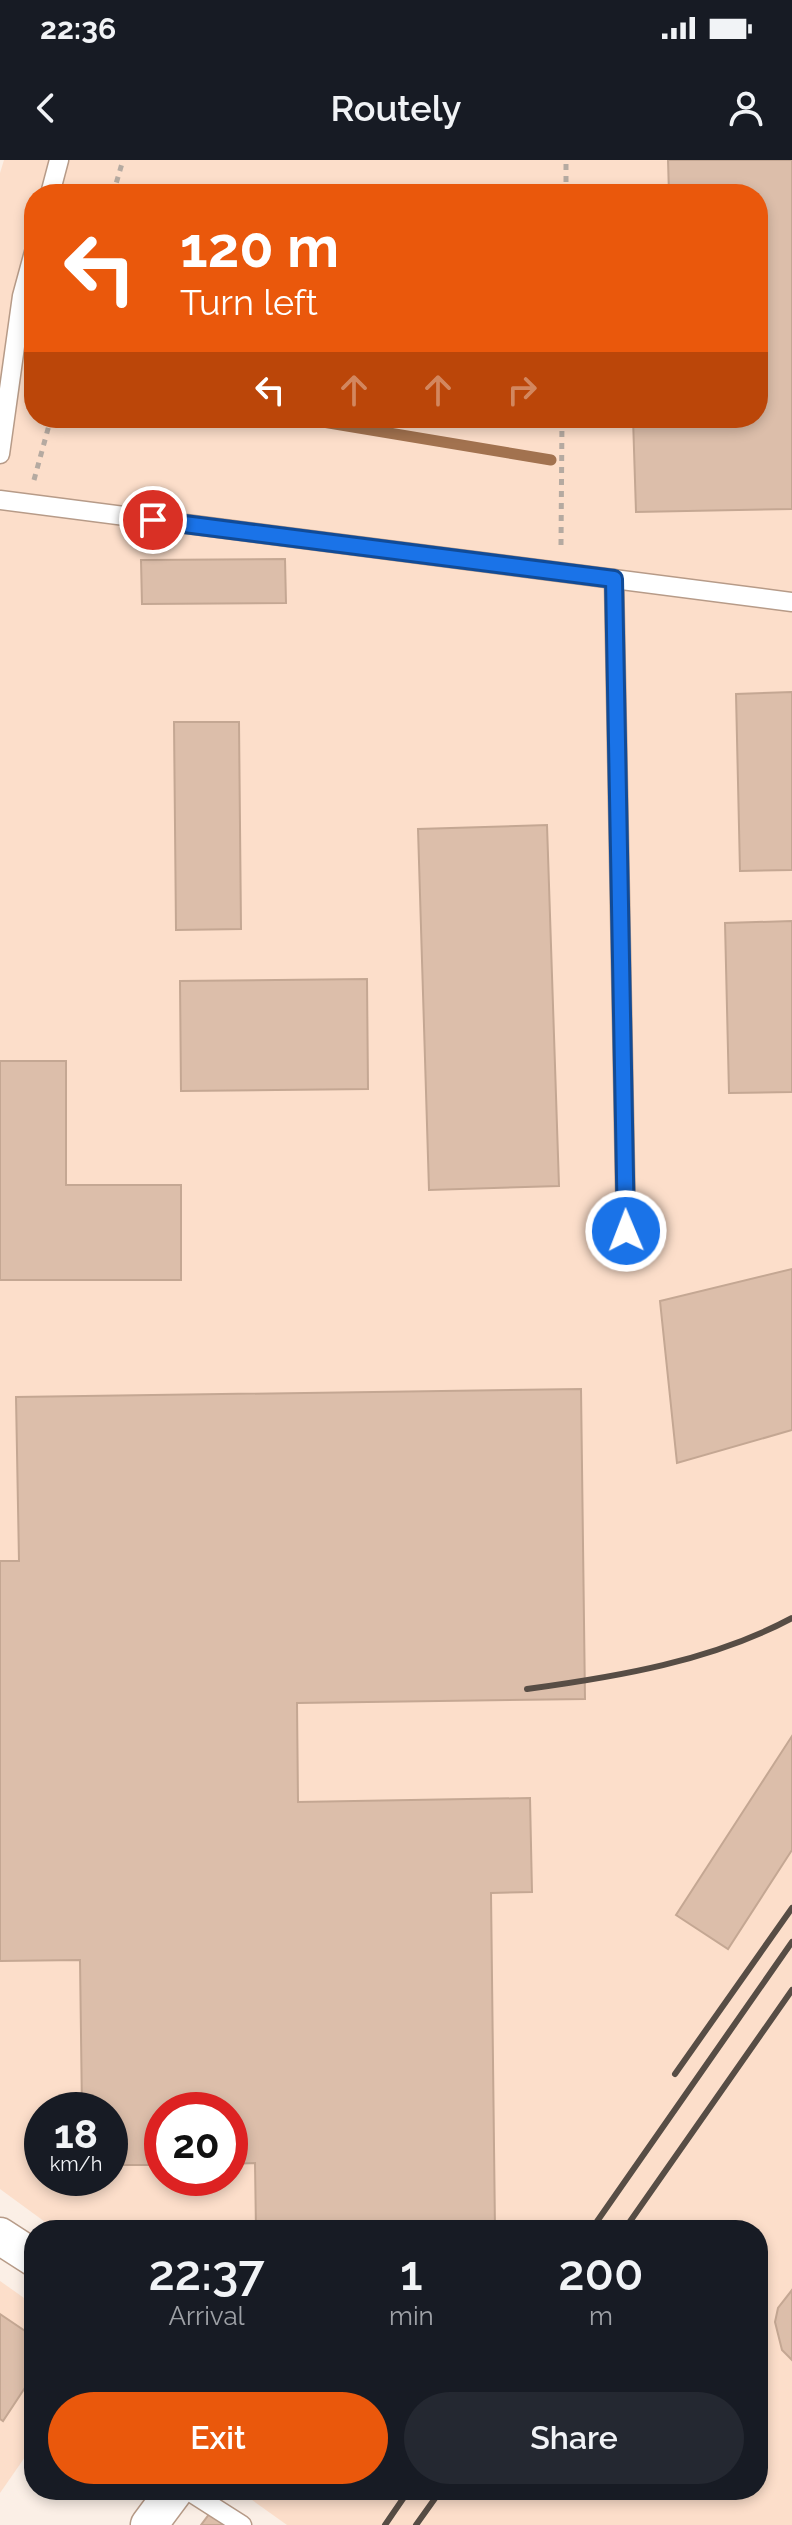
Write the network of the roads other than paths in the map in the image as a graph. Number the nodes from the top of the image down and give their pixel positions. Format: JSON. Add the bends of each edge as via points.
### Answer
{"nodes":[{"id":1,"x":59,"y":160,"type":"edge"},
{"id":2,"x":53,"y":184,"type":"edge"},
{"id":3,"x":24,"y":289,"type":"edge"},
{"id":4,"x":0,"y":454,"type":"edge"},
{"id":5,"x":0,"y":500,"type":"edge"},
{"id":6,"x":614,"y":579,"type":"junction"},
{"id":7,"x":792,"y":602,"type":"edge"},
{"id":8,"x":626,"y":1231,"type":"dead end"},
{"id":9,"x":0,"y":2236,"type":"edge"},
{"id":10,"x":24,"y":2252,"type":"edge"},
{"id":11,"x":168,"y":2500,"type":"edge"},
{"id":12,"x":203,"y":2500,"type":"edge"},
{"id":13,"x":149,"y":2525,"type":"edge"},
{"id":14,"x":242,"y":2525,"type":"edge"}],
"edges":[{"from":1,"to":2,"type":"lane"},
{"from":3,"to":4,"type":"lane"},
{"from":5,"to":6,"type":"lane"},
{"from":6,"to":7,"type":"lane"},
{"from":6,"to":8,"type":"lane"},
{"from":9,"to":10,"type":"street"},
{"from":11,"to":13,"type":"street"},
{"from":12,"to":14,"type":"lane"}]}
